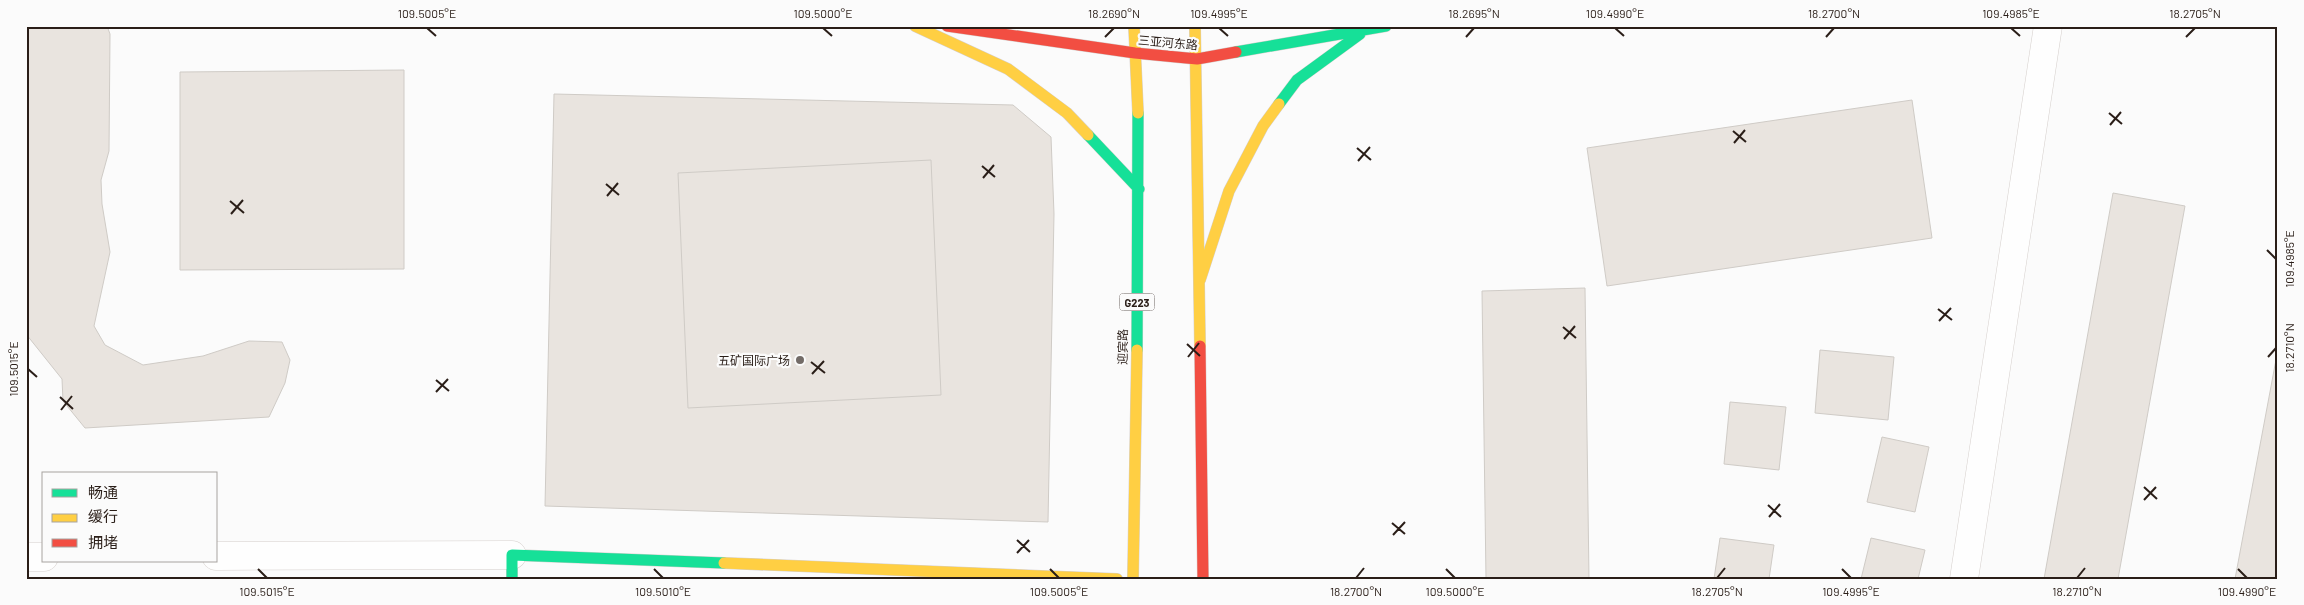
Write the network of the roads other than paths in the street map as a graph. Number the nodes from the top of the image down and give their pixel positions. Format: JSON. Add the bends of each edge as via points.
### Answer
{"nodes":[{"id":1,"x":915,"y":26,"type":"edge"},
{"id":2,"x":947,"y":26,"type":"edge"},
{"id":3,"x":1134,"y":26,"type":"edge"},
{"id":4,"x":1195,"y":26,"type":"edge"},
{"id":5,"x":1386,"y":26,"type":"edge"},
{"id":6,"x":2048,"y":26,"type":"edge"},
{"id":7,"x":1365,"y":30,"type":"junction"},
{"id":8,"x":1136,"y":53,"type":"junction"},
{"id":9,"x":1197,"y":59,"type":"junction"},
{"id":10,"x":1139,"y":189,"type":"junction"},
{"id":11,"x":1200,"y":282,"type":"junction"},
{"id":12,"x":218,"y":556,"type":"edge"},
{"id":13,"x":26,"y":557,"type":"edge"},
{"id":14,"x":42,"y":557,"type":"edge"},
{"id":15,"x":512,"y":567,"type":"edge"},
{"id":16,"x":1118,"y":579,"type":"edge"},
{"id":17,"x":1133,"y":579,"type":"edge"},
{"id":18,"x":1204,"y":579,"type":"edge"},
{"id":19,"x":1964,"y":579,"type":"edge"}],
"edges":[{"from":1,"to":10,"type":"main road","via":[[1008,69],[1067,113]]},
{"from":2,"to":8,"type":"main road","name":"三亚河东路"},
{"from":3,"to":8,"type":"main road","name":"迎宾路","number":"G223"},
{"from":4,"to":9,"type":"main road"},
{"from":5,"to":7,"type":"main road","name":"三亚河东路"},
{"from":6,"to":19,"type":"street"},
{"from":7,"to":9,"type":"main road","name":"三亚河东路"},
{"from":7,"to":11,"type":"main road","via":[[1297,80],[1263,126],[1229,191]]},
{"from":8,"to":9,"type":"main road","name":"三亚河东路"},
{"from":8,"to":10,"type":"main road","name":"迎宾路","number":"G223"},
{"from":9,"to":11,"type":"main road"},
{"from":10,"to":17,"type":"main road","name":"迎宾路","number":"G223"},
{"from":11,"to":18,"type":"main road"},
{"from":12,"to":15,"type":"street"},
{"from":13,"to":14,"type":"street"},
{"from":15,"to":16,"type":"main road"}]}
